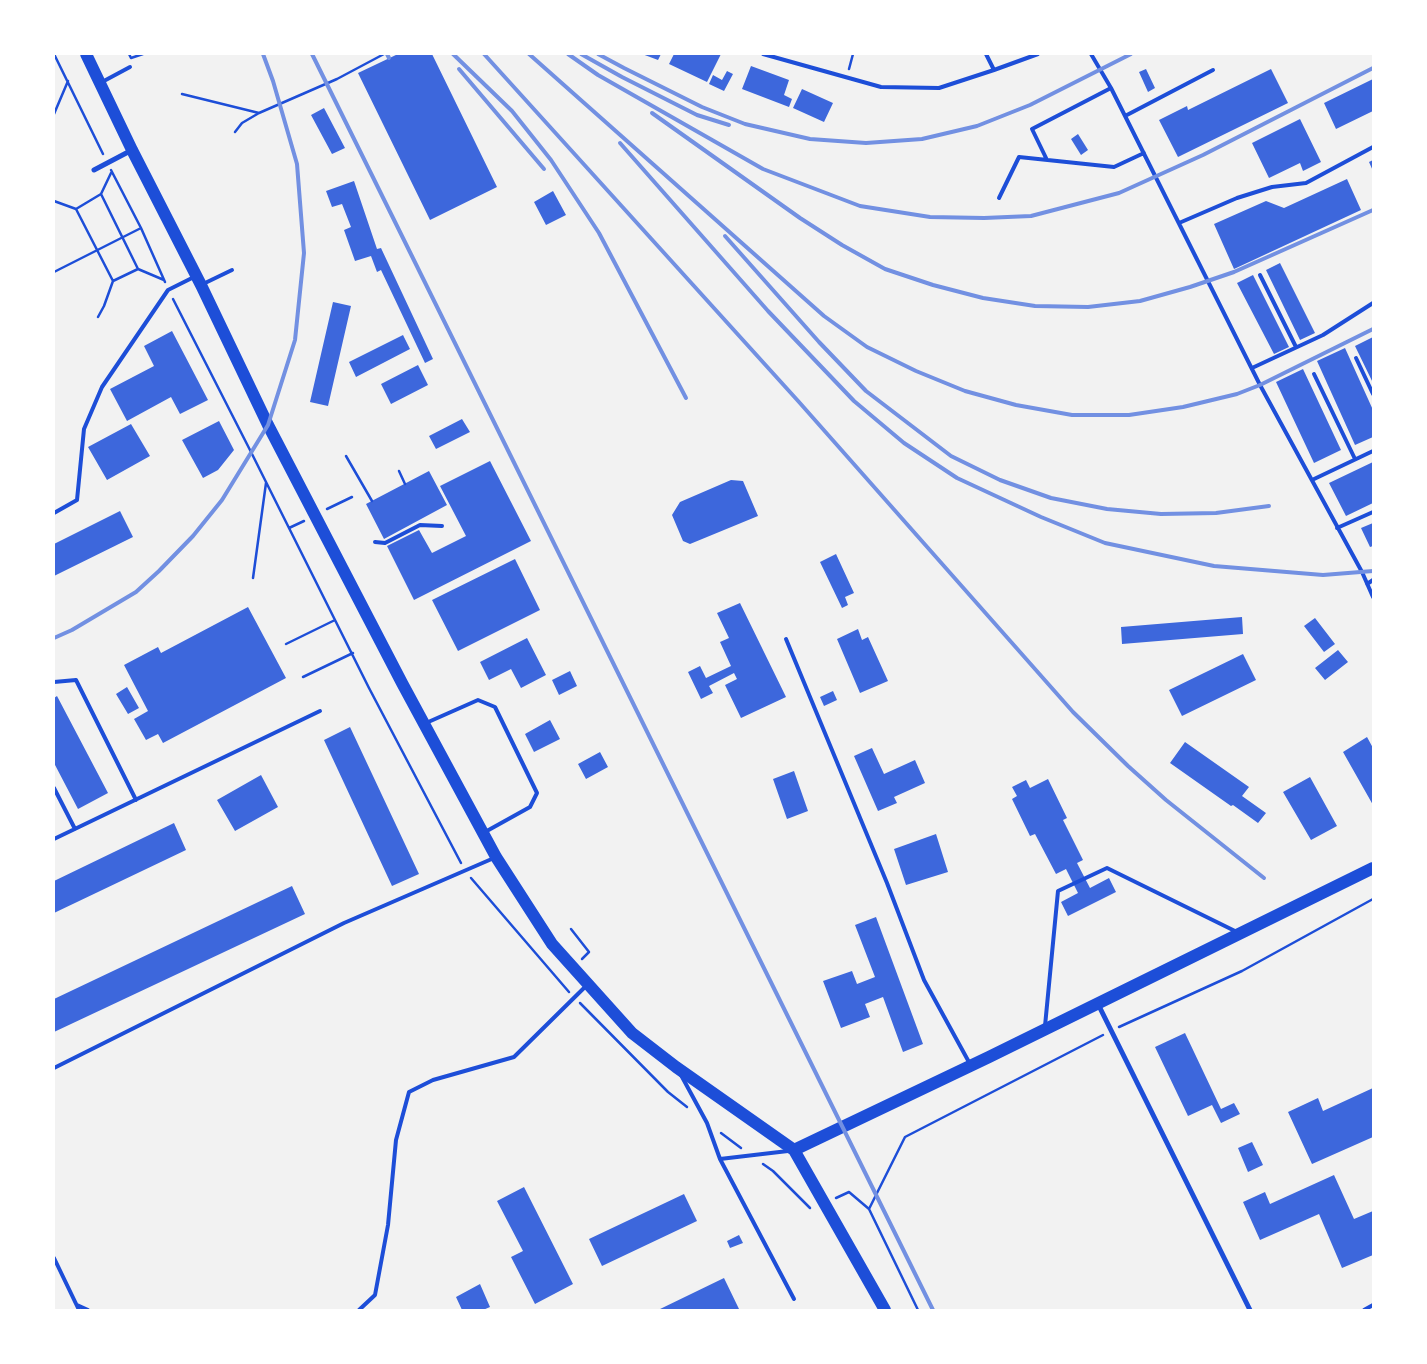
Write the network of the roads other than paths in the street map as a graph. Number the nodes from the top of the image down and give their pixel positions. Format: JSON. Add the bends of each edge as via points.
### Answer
{"nodes":[{"id":1,"x":86,"y":54,"type":"edge"},
{"id":2,"x":764,"y":54,"type":"edge"},
{"id":3,"x":986,"y":54,"type":"edge"},
{"id":4,"x":1038,"y":54,"type":"edge"},
{"id":5,"x":1091,"y":54,"type":"edge"},
{"id":6,"x":130,"y":67,"type":"dead end"},
{"id":7,"x":994,"y":70,"type":"junction"},
{"id":8,"x":1213,"y":70,"type":"dead end"},
{"id":9,"x":100,"y":82,"type":"junction"},
{"id":10,"x":1111,"y":88,"type":"junction"},
{"id":11,"x":1125,"y":116,"type":"junction"},
{"id":12,"x":1373,"y":147,"type":"edge"},
{"id":13,"x":132,"y":150,"type":"junction"},
{"id":14,"x":1144,"y":153,"type":"junction"},
{"id":15,"x":1047,"y":160,"type":"junction"},
{"id":16,"x":94,"y":170,"type":"dead end"},
{"id":17,"x":999,"y":198,"type":"dead end"},
{"id":18,"x":1179,"y":223,"type":"junction"},
{"id":19,"x":232,"y":270,"type":"dead end"},
{"id":20,"x":1260,"y":275,"type":"dead end"},
{"id":21,"x":199,"y":280,"type":"junction"},
{"id":22,"x":1373,"y":303,"type":"edge"},
{"id":23,"x":1296,"y":348,"type":"junction"},
{"id":24,"x":1356,"y":358,"type":"dead end"},
{"id":25,"x":1252,"y":368,"type":"junction"},
{"id":26,"x":1314,"y":374,"type":"dead end"},
{"id":27,"x":1373,"y":394,"type":"edge"},
{"id":28,"x":1373,"y":451,"type":"edge"},
{"id":29,"x":1355,"y":460,"type":"junction"},
{"id":30,"x":1312,"y":480,"type":"junction"},
{"id":31,"x":1373,"y":512,"type":"edge"},
{"id":32,"x":54,"y":513,"type":"edge"},
{"id":33,"x":442,"y":526,"type":"dead end"},
{"id":34,"x":1337,"y":528,"type":"junction"},
{"id":35,"x":376,"y":542,"type":"dead end"},
{"id":36,"x":1373,"y":580,"type":"edge"},
{"id":37,"x":1367,"y":584,"type":"junction"},
{"id":38,"x":1373,"y":597,"type":"edge"},
{"id":39,"x":786,"y":639,"type":"dead end"},
{"id":40,"x":54,"y":682,"type":"edge"},
{"id":41,"x":320,"y":711,"type":"dead end"},
{"id":42,"x":424,"y":724,"type":"junction"},
{"id":43,"x":54,"y":788,"type":"edge"},
{"id":44,"x":136,"y":800,"type":"junction"},
{"id":45,"x":74,"y":829,"type":"junction"},
{"id":46,"x":483,"y":834,"type":"junction"},
{"id":47,"x":54,"y":839,"type":"edge"},
{"id":48,"x":496,"y":857,"type":"junction"},
{"id":49,"x":1373,"y":868,"type":"edge"},
{"id":50,"x":1239,"y":933,"type":"junction"},
{"id":51,"x":588,"y":984,"type":"junction"},
{"id":52,"x":1097,"y":1004,"type":"junction"},
{"id":53,"x":1044,"y":1030,"type":"junction"},
{"id":54,"x":972,"y":1066,"type":"junction"},
{"id":55,"x":676,"y":1067,"type":"junction"},
{"id":56,"x":54,"y":1068,"type":"edge"},
{"id":57,"x":794,"y":1150,"type":"junction"},
{"id":58,"x":720,"y":1159,"type":"junction"},
{"id":59,"x":54,"y":1258,"type":"edge"},
{"id":60,"x":794,"y":1300,"type":"dead end"},
{"id":61,"x":77,"y":1305,"type":"junction"},
{"id":62,"x":1373,"y":1305,"type":"edge"},
{"id":63,"x":79,"y":1310,"type":"edge"},
{"id":64,"x":88,"y":1310,"type":"edge"},
{"id":65,"x":360,"y":1310,"type":"edge"},
{"id":66,"x":884,"y":1310,"type":"edge"},
{"id":67,"x":1250,"y":1310,"type":"edge"},
{"id":68,"x":1364,"y":1310,"type":"edge"}],
"edges":[{"from":1,"to":9,"type":"main road"},
{"from":2,"to":7,"type":"lane","via":[[881,87],[939,88]]},
{"from":3,"to":7,"type":"lane"},
{"from":4,"to":7,"type":"lane"},
{"from":5,"to":10,"type":"lane"},
{"from":6,"to":9,"type":"lane"},
{"from":8,"to":11,"type":"lane"},
{"from":9,"to":13,"type":"main road"},
{"from":10,"to":11,"type":"lane"},
{"from":10,"to":15,"type":"lane","via":[[1032,129]]},
{"from":11,"to":14,"type":"lane"},
{"from":12,"to":18,"type":"lane","via":[[1306,183],[1237,198]]},
{"from":13,"to":16,"type":"street"},
{"from":13,"to":21,"type":"main road"},
{"from":14,"to":15,"type":"lane","via":[[1114,167]]},
{"from":14,"to":18,"type":"lane"},
{"from":15,"to":17,"type":"lane","via":[[1019,157]]},
{"from":18,"to":25,"type":"lane"},
{"from":19,"to":21,"type":"lane"},
{"from":20,"to":23,"type":"lane"},
{"from":21,"to":32,"type":"lane","via":[[168,290],[102,387],[84,429],[77,500]]},
{"from":21,"to":42,"type":"main road","via":[[268,425]]},
{"from":22,"to":23,"type":"lane"},
{"from":23,"to":25,"type":"lane"},
{"from":24,"to":27,"type":"lane"},
{"from":25,"to":30,"type":"lane"},
{"from":26,"to":29,"type":"lane"},
{"from":28,"to":29,"type":"lane"},
{"from":29,"to":30,"type":"lane"},
{"from":30,"to":34,"type":"lane"},
{"from":31,"to":34,"type":"lane"},
{"from":33,"to":35,"type":"lane","via":[[420,525],[386,543]]},
{"from":34,"to":37,"type":"lane"},
{"from":36,"to":37,"type":"lane"},
{"from":37,"to":38,"type":"lane"},
{"from":39,"to":54,"type":"lane","via":[[924,980]]},
{"from":40,"to":44,"type":"lane","via":[[76,680]]},
{"from":41,"to":44,"type":"lane"},
{"from":42,"to":46,"type":"main road"},
{"from":42,"to":46,"type":"lane","via":[[478,700],[494,707],[537,793],[530,807]]},
{"from":43,"to":45,"type":"lane"},
{"from":44,"to":45,"type":"lane"},
{"from":45,"to":47,"type":"lane"},
{"from":46,"to":48,"type":"main road"},
{"from":48,"to":51,"type":"main road","via":[[552,944]]},
{"from":48,"to":56,"type":"lane","via":[[344,923]]},
{"from":49,"to":50,"type":"main road"},
{"from":50,"to":52,"type":"main road"},
{"from":50,"to":53,"type":"lane","via":[[1107,868],[1058,891]]},
{"from":51,"to":55,"type":"main road","via":[[632,1033]]},
{"from":51,"to":65,"type":"lane","via":[[514,1057],[433,1080],[409,1092],[396,1140],[388,1225],[375,1295]]},
{"from":52,"to":53,"type":"main road"},
{"from":52,"to":67,"type":"street"},
{"from":53,"to":54,"type":"main road"},
{"from":54,"to":57,"type":"main road"},
{"from":55,"to":57,"type":"main road"},
{"from":55,"to":58,"type":"lane","via":[[707,1123]]},
{"from":57,"to":58,"type":"lane"},
{"from":57,"to":66,"type":"main road"},
{"from":58,"to":60,"type":"lane"},
{"from":59,"to":61,"type":"lane"},
{"from":61,"to":63,"type":"lane"},
{"from":61,"to":64,"type":"lane"},
{"from":62,"to":68,"type":"lane"}]}
